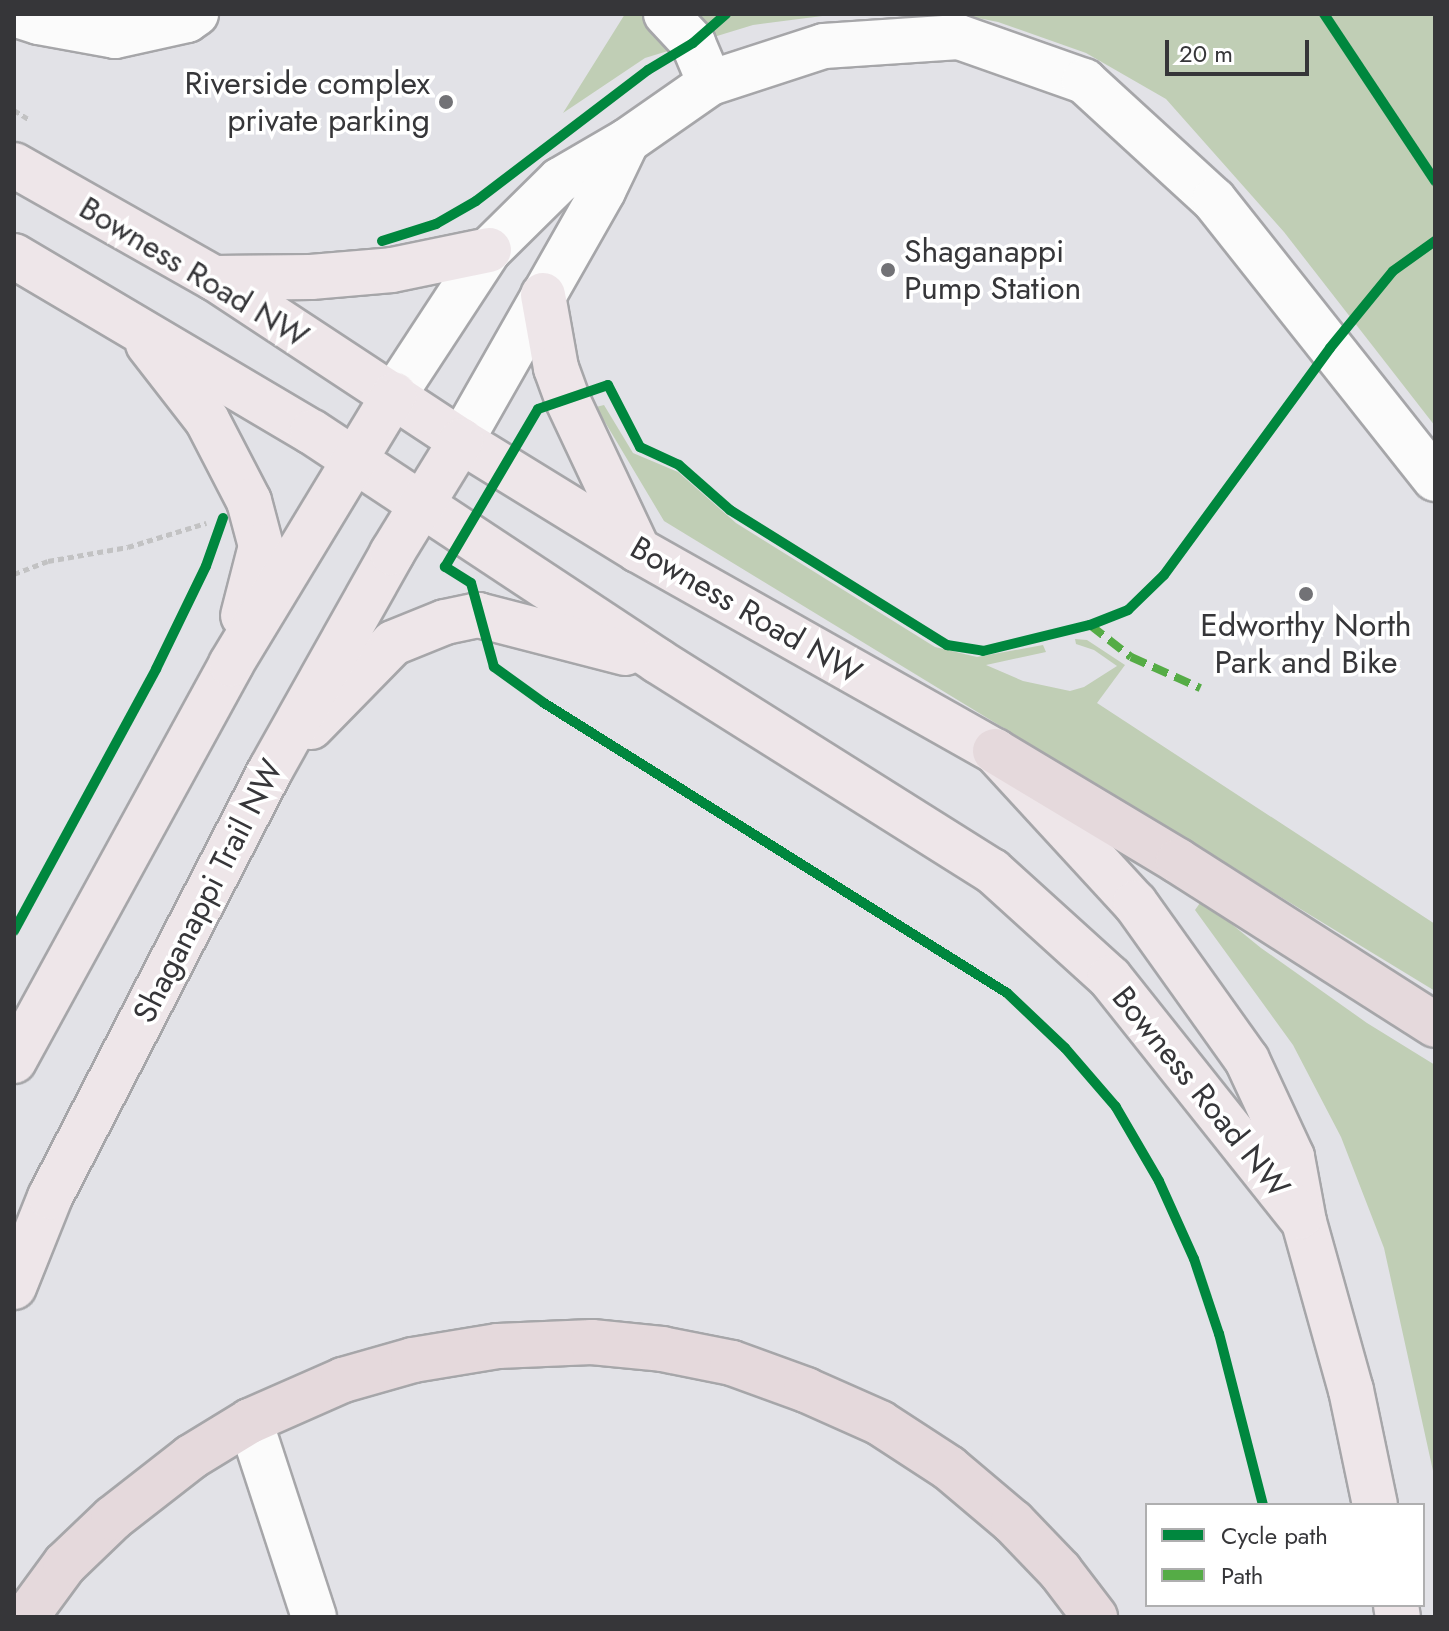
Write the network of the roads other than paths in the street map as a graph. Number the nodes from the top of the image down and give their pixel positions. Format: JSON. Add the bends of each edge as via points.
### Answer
{"nodes":[{"id":1,"x":14,"y":14,"type":"edge"},
{"id":2,"x":196,"y":14,"type":"edge"},
{"id":3,"x":666,"y":14,"type":"edge"},
{"id":4,"x":710,"y":83,"type":"junction"},
{"id":5,"x":627,"y":141,"type":"junction"},
{"id":6,"x":14,"y":165,"type":"edge"},
{"id":7,"x":489,"y":250,"type":"junction"},
{"id":8,"x":14,"y":256,"type":"edge"},
{"id":9,"x":214,"y":278,"type":"junction"},
{"id":10,"x":543,"y":295,"type":"junction"},
{"id":11,"x":131,"y":323,"type":"junction"},
{"id":12,"x":394,"y":395,"type":"junction"},
{"id":13,"x":461,"y":441,"type":"junction"},
{"id":14,"x":354,"y":462,"type":"junction"},
{"id":15,"x":1435,"y":479,"type":"edge"},
{"id":16,"x":421,"y":505,"type":"junction"},
{"id":17,"x":638,"y":550,"type":"junction"},
{"id":18,"x":658,"y":661,"type":"junction"},
{"id":19,"x":231,"y":664,"type":"junction"},
{"id":20,"x":995,"y":751,"type":"junction"},
{"id":21,"x":271,"y":769,"type":"junction"},
{"id":22,"x":1435,"y":1025,"type":"edge"},
{"id":23,"x":14,"y":1061,"type":"edge"},
{"id":24,"x":1304,"y":1222,"type":"junction"},
{"id":25,"x":14,"y":1287,"type":"edge"},
{"id":26,"x":250,"y":1421,"type":"junction"},
{"id":27,"x":1375,"y":1503,"type":"edge"},
{"id":28,"x":26,"y":1617,"type":"edge"},
{"id":29,"x":314,"y":1617,"type":"edge"},
{"id":30,"x":1095,"y":1617,"type":"edge"}],
"edges":[{"from":1,"to":2,"type":"street","via":[[115,36]]},
{"from":3,"to":4,"type":"street","via":[[693,43]]},
{"from":4,"to":5,"type":"street"},
{"from":4,"to":15,"type":"street","via":[[824,46],[959,37],[1084,81],[1214,200]]},
{"from":5,"to":7,"type":"street","via":[[560,180]]},
{"from":5,"to":10,"type":"street"},
{"from":6,"to":9,"type":"main road","name":"Bowness Road NW"},
{"from":7,"to":9,"type":"main road","via":[[392,270]]},
{"from":7,"to":12,"type":"street"},
{"from":8,"to":11,"type":"main road","name":"Bowness Road NW"},
{"from":9,"to":12,"type":"main road","name":"Bowness Road NW"},
{"from":10,"to":13,"type":"street"},
{"from":10,"to":17,"type":"main road","via":[[567,399]]},
{"from":11,"to":14,"type":"main road","name":"Bowness Road NW"},
{"from":11,"to":19,"type":"main road","via":[[207,420],[249,501],[261,546]]},
{"from":12,"to":13,"type":"main road","name":"Bowness Road NW"},
{"from":12,"to":14,"type":"main road"},
{"from":13,"to":16,"type":"main road","name":"Shaganappi Trail NW"},
{"from":13,"to":17,"type":"main road","name":"Bowness Road NW"},
{"from":14,"to":16,"type":"main road","name":"Bowness Road NW"},
{"from":14,"to":19,"type":"main road"},
{"from":16,"to":18,"type":"main road","name":"Bowness Road NW"},
{"from":16,"to":21,"type":"main road","name":"Shaganappi Trail NW"},
{"from":17,"to":20,"type":"main road","name":"Bowness Road NW"},
{"from":18,"to":21,"type":"main road","via":[[478,615],[445,622],[393,643]]},
{"from":18,"to":24,"type":"main road","name":"Bowness Road NW","via":[[992,871],[1110,978]]},
{"from":19,"to":23,"type":"main road"},
{"from":20,"to":22,"type":"highway"},
{"from":20,"to":24,"type":"main road","name":"Bowness Road NW","via":[[1135,903],[1247,1060],[1292,1157]]},
{"from":21,"to":25,"type":"main road","name":"Shaganappi Trail NW","via":[[50,1197]]},
{"from":24,"to":27,"type":"main road","name":"Bowness Road NW","via":[[1351,1390]]},
{"from":26,"to":28,"type":"highway","via":[[191,1457],[113,1518],[65,1564]]},
{"from":26,"to":29,"type":"street"},
{"from":26,"to":30,"type":"highway","via":[[343,1380],[413,1360],[498,1346],[592,1342],[732,1363],[880,1423],[949,1468],[1013,1522]]}]}
